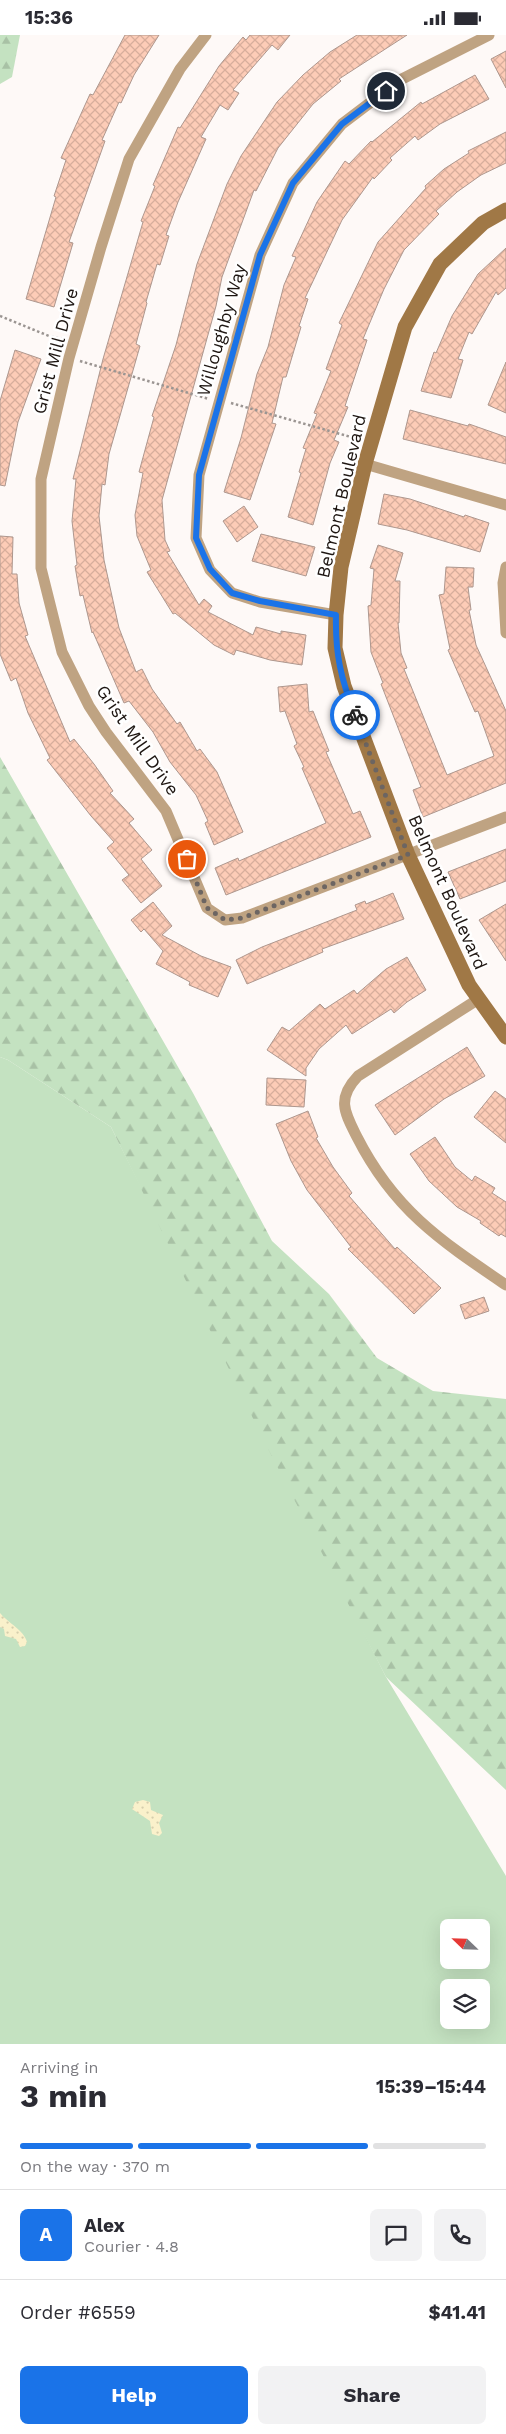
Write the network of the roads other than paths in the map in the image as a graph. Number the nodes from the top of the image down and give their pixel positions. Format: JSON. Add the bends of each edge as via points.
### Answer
{"nodes":[{"id":1,"x":206,"y":35,"type":"edge"},
{"id":2,"x":489,"y":35,"type":"edge"},
{"id":3,"x":506,"y":210,"type":"edge"},
{"id":4,"x":365,"y":464,"type":"junction"},
{"id":5,"x":506,"y":505,"type":"edge"},
{"id":6,"x":506,"y":567,"type":"edge"},
{"id":7,"x":336,"y":615,"type":"junction"},
{"id":8,"x":506,"y":633,"type":"edge"},
{"id":9,"x":506,"y":817,"type":"edge"},
{"id":10,"x":408,"y":855,"type":"junction"},
{"id":11,"x":478,"y":1000,"type":"junction"},
{"id":12,"x":506,"y":1037,"type":"edge"},
{"id":13,"x":506,"y":1285,"type":"edge"}],
"edges":[{"from":1,"to":10,"type":"street","name":"Grist Mill Drive","via":[[180,69],[129,159],[101,247],[69,358],[41,479],[41,568],[62,652],[89,706],[166,811],[207,908],[225,920],[242,918]]},
{"from":2,"to":7,"type":"street","name":"Willoughby Way","via":[[400,80],[349,118],[293,183],[260,255],[199,475],[196,538],[210,569],[232,593]]},
{"from":3,"to":4,"type":"street","name":"Belmont Boulevard","via":[[483,223],[440,264],[405,327]]},
{"from":4,"to":5,"type":"street"},
{"from":4,"to":7,"type":"street","name":"Belmont Boulevard","via":[[341,567]]},
{"from":6,"to":8,"type":"street","via":[[503,583]]},
{"from":7,"to":10,"type":"street","name":"Belmont Boulevard","via":[[336,648],[344,686]]},
{"from":9,"to":10,"type":"street","name":"Grist Mill Drive"},
{"from":10,"to":11,"type":"street","name":"Belmont Boulevard"},
{"from":11,"to":12,"type":"street","name":"Belmont Boulevard"},
{"from":11,"to":13,"type":"street","via":[[358,1076],[347,1090],[344,1106],[370,1163],[405,1207],[444,1243]]}]}
